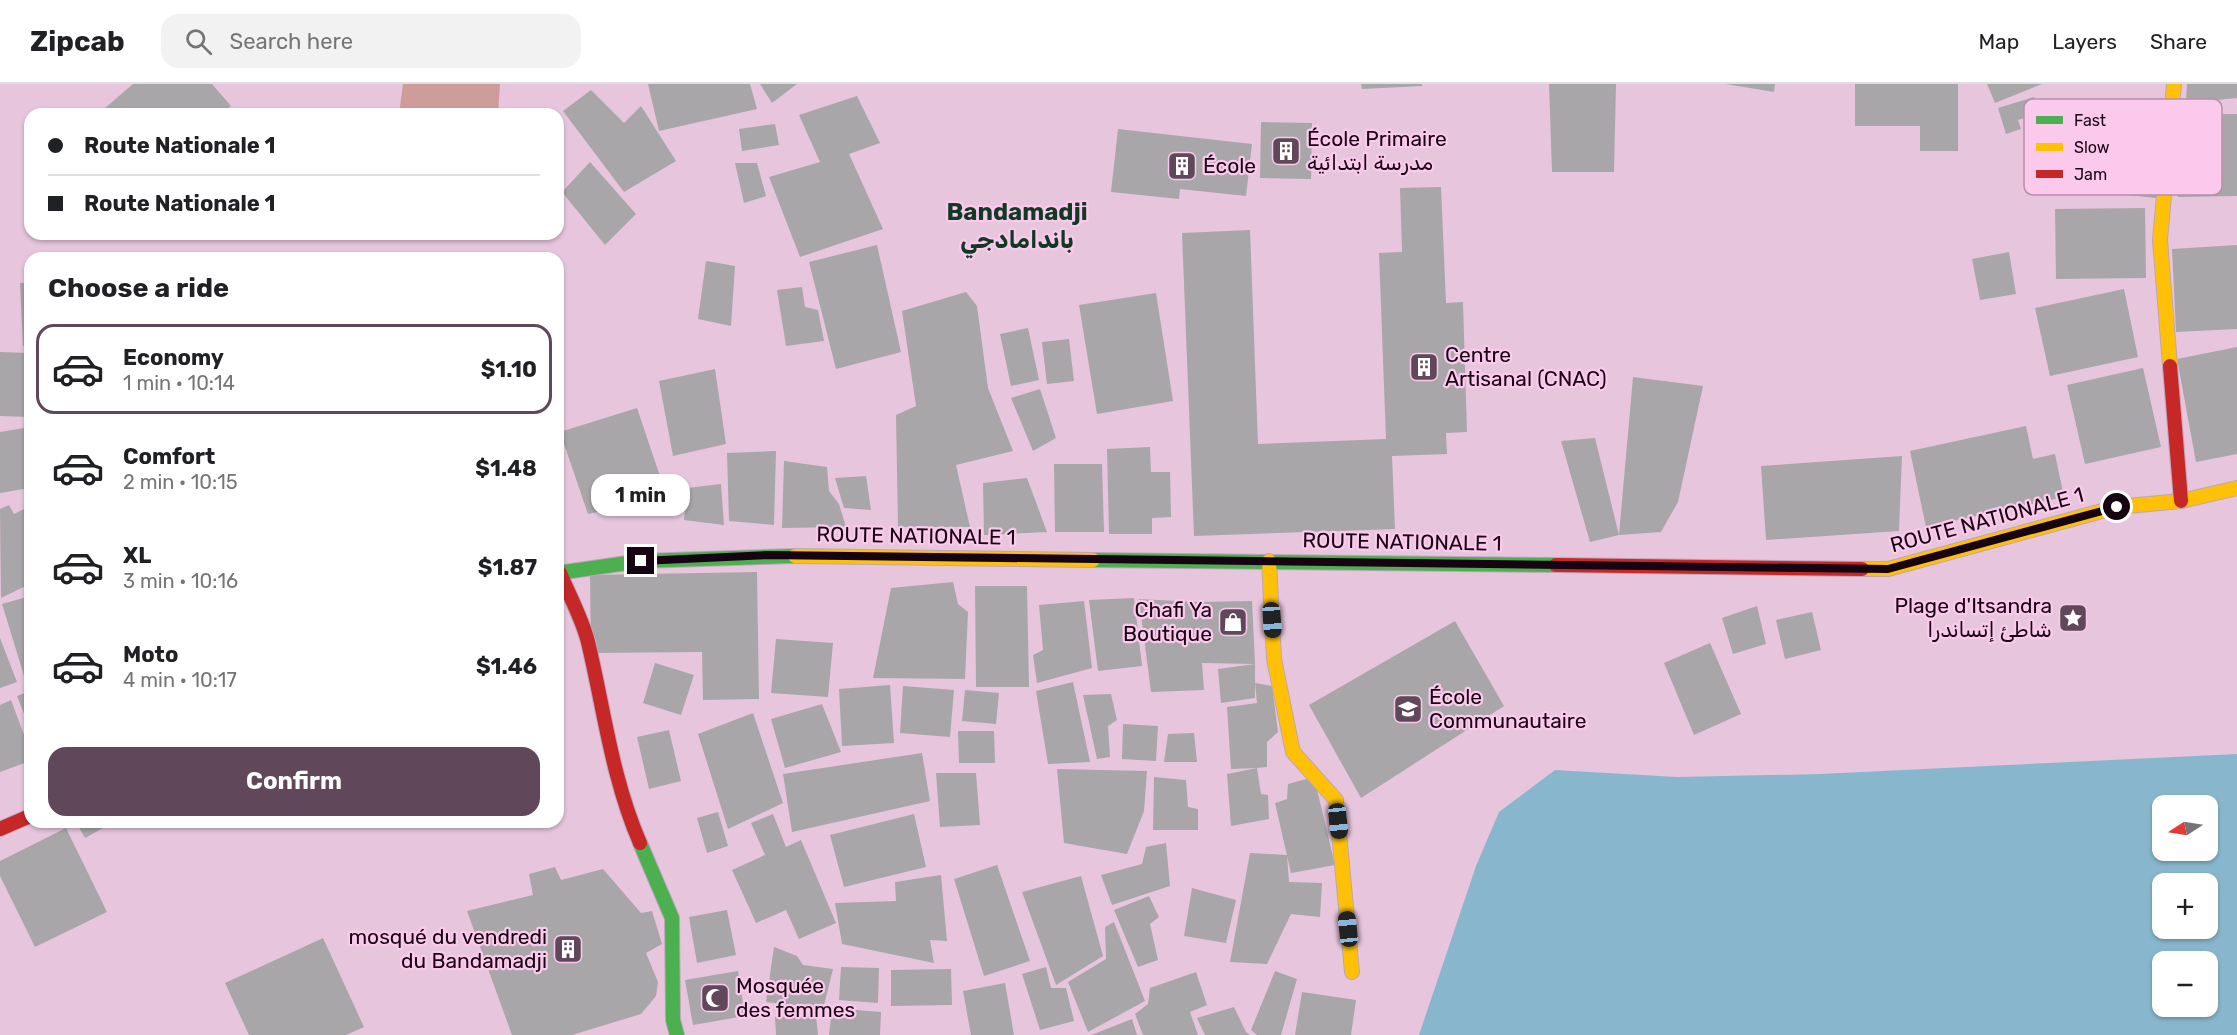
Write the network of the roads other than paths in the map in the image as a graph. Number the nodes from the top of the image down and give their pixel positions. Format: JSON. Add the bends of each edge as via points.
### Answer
{"nodes":[{"id":1,"x":2174,"y":84,"type":"edge"},
{"id":2,"x":2173,"y":99,"type":"edge"},
{"id":3,"x":2164,"y":195,"type":"edge"},
{"id":4,"x":2237,"y":488,"type":"edge"},
{"id":5,"x":2181,"y":501,"type":"junction"},
{"id":6,"x":1269,"y":561,"type":"junction"},
{"id":7,"x":564,"y":572,"type":"edge"},
{"id":8,"x":564,"y":585,"type":"edge"},
{"id":9,"x":24,"y":819,"type":"edge"},
{"id":10,"x":0,"y":829,"type":"edge"},
{"id":11,"x":1352,"y":972,"type":"dead end"},
{"id":12,"x":677,"y":1035,"type":"edge"}],
"edges":[{"from":1,"to":2,"type":"main road"},
{"from":3,"to":5,"type":"main road","via":[[2160,240]]},
{"from":4,"to":5,"type":"main road","name":"ROUTE NATIONALE 1"},
{"from":5,"to":6,"type":"main road","name":"ROUTE NATIONALE 1","via":[[2117,507],[1888,569]]},
{"from":6,"to":7,"type":"main road","name":"ROUTE NATIONALE 1","via":[[768,555],[641,561]]},
{"from":6,"to":11,"type":"main road","via":[[1275,659],[1293,752],[1336,800]]},
{"from":8,"to":12,"type":"main road","via":[[587,639],[628,816],[672,918],[673,1020]]},
{"from":9,"to":10,"type":"main road"}]}
